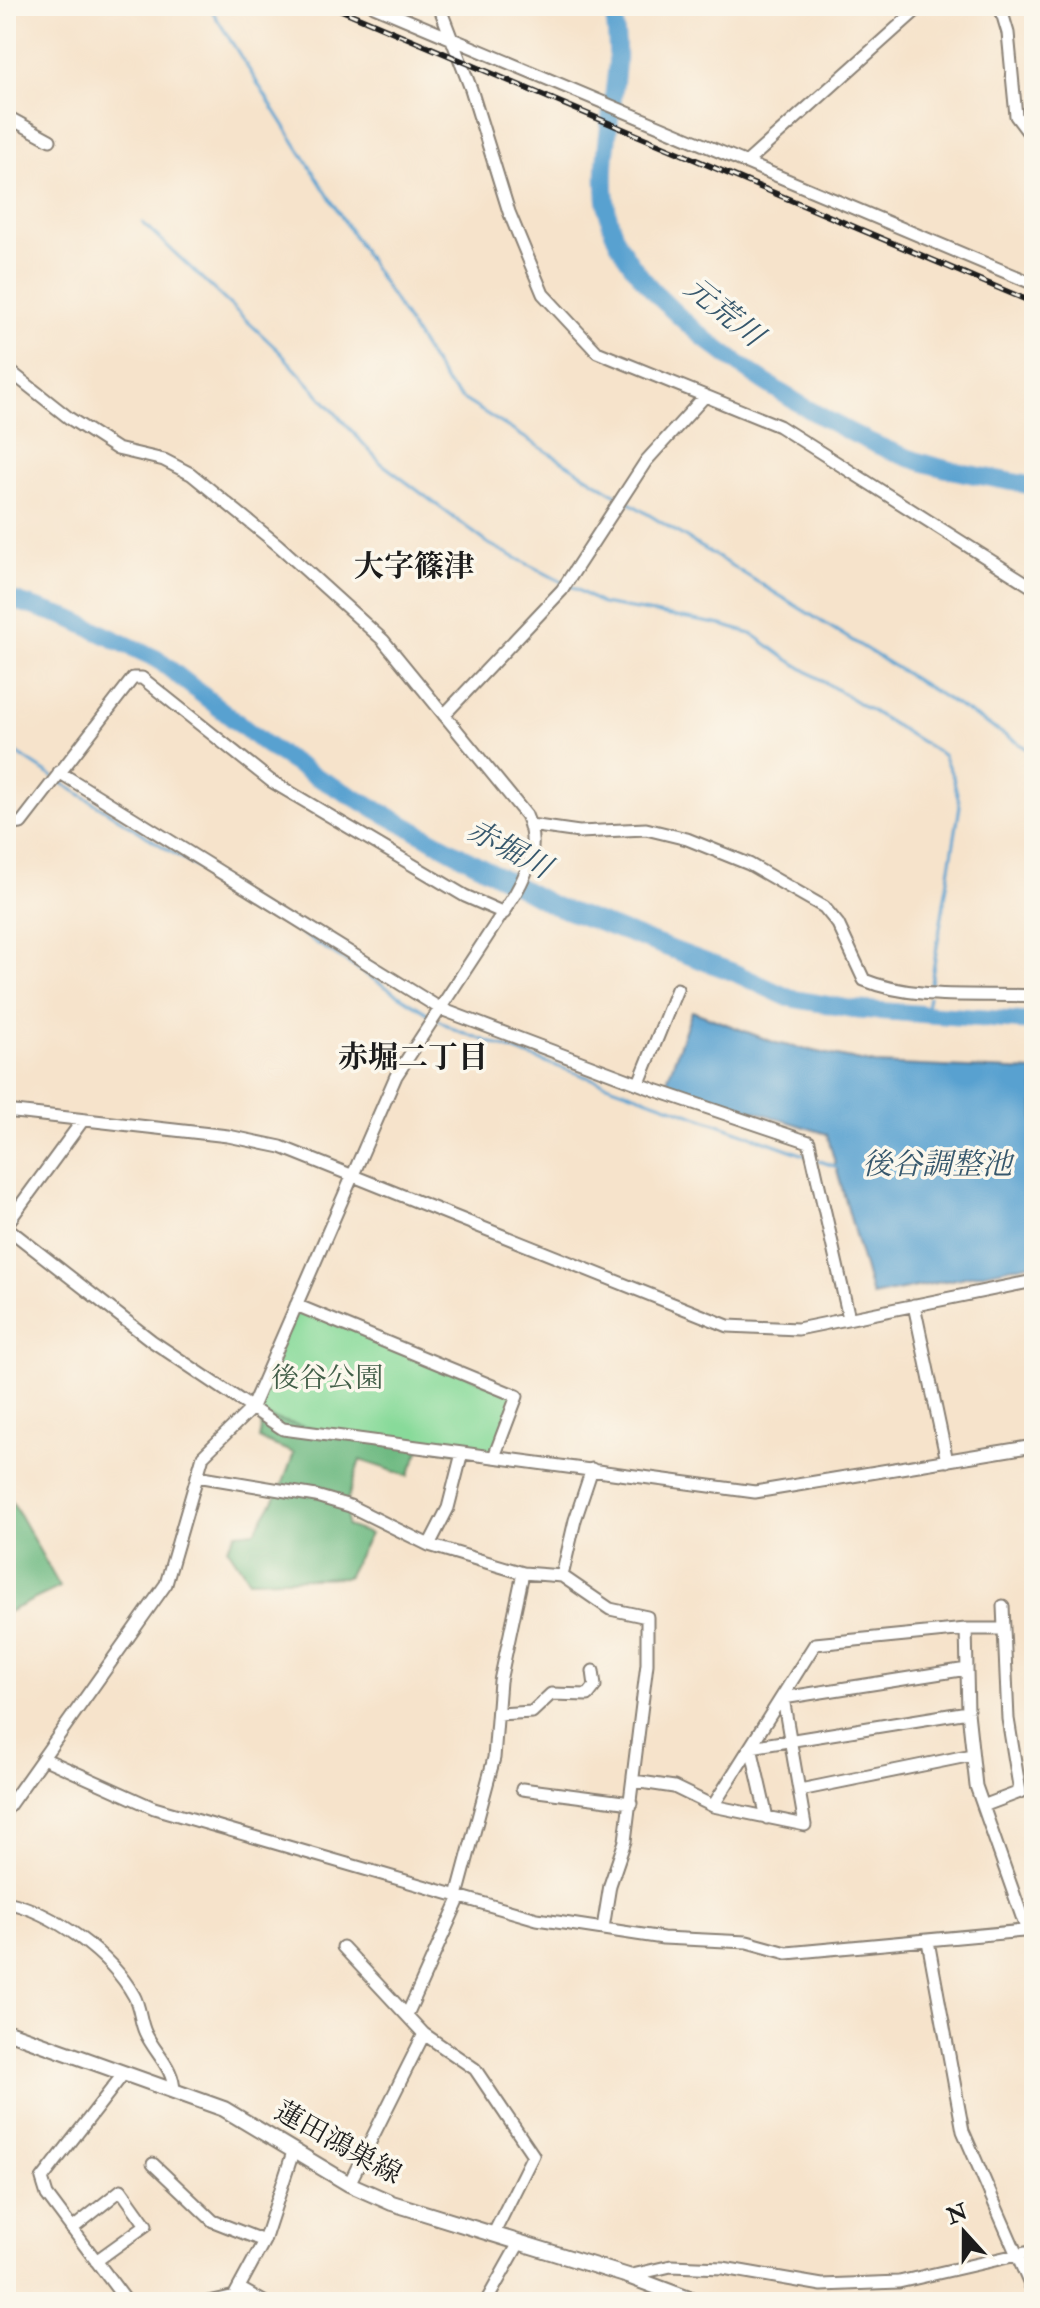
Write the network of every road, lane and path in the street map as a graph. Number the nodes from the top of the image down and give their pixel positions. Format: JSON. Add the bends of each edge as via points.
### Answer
{"nodes":[{"id":1,"x":374,"y":6,"type":"edge"},
{"id":2,"x":439,"y":6,"type":"edge"},
{"id":3,"x":921,"y":6,"type":"edge"},
{"id":4,"x":1000,"y":6,"type":"edge"},
{"id":5,"x":455,"y":41,"type":"junction"},
{"id":6,"x":6,"y":116,"type":"edge"},
{"id":7,"x":50,"y":140,"type":"dead end"},
{"id":8,"x":1034,"y":140,"type":"edge"},
{"id":9,"x":747,"y":162,"type":"junction"},
{"id":10,"x":1034,"y":284,"type":"edge"},
{"id":11,"x":7,"y":372,"type":"edge"},
{"id":12,"x":705,"y":396,"type":"junction"},
{"id":13,"x":1034,"y":588,"type":"edge"},
{"id":14,"x":444,"y":715,"type":"junction"},
{"id":15,"x":59,"y":772,"type":"junction"},
{"id":16,"x":6,"y":819,"type":"edge"},
{"id":17,"x":530,"y":825,"type":"junction"},
{"id":18,"x":504,"y":913,"type":"junction"},
{"id":19,"x":677,"y":989,"type":"dead end"},
{"id":20,"x":1034,"y":996,"type":"edge"},
{"id":21,"x":441,"y":1009,"type":"junction"},
{"id":22,"x":639,"y":1083,"type":"junction"},
{"id":23,"x":6,"y":1111,"type":"edge"},
{"id":24,"x":83,"y":1120,"type":"junction"},
{"id":25,"x":354,"y":1175,"type":"junction"},
{"id":26,"x":6,"y":1226,"type":"edge"},
{"id":27,"x":1034,"y":1281,"type":"edge"},
{"id":28,"x":296,"y":1305,"type":"junction"},
{"id":29,"x":914,"y":1305,"type":"junction"},
{"id":30,"x":849,"y":1318,"type":"junction"},
{"id":31,"x":251,"y":1409,"type":"junction"},
{"id":32,"x":1034,"y":1446,"type":"edge"},
{"id":33,"x":462,"y":1453,"type":"junction"},
{"id":34,"x":494,"y":1457,"type":"junction"},
{"id":35,"x":947,"y":1461,"type":"junction"},
{"id":36,"x":592,"y":1469,"type":"junction"},
{"id":37,"x":197,"y":1476,"type":"junction"},
{"id":38,"x":429,"y":1545,"type":"junction"},
{"id":39,"x":523,"y":1573,"type":"junction"},
{"id":40,"x":562,"y":1576,"type":"junction"},
{"id":41,"x":1003,"y":1606,"type":"dead end"},
{"id":42,"x":966,"y":1629,"type":"junction"},
{"id":43,"x":1004,"y":1629,"type":"junction"},
{"id":44,"x":967,"y":1669,"type":"junction"},
{"id":45,"x":593,"y":1671,"type":"dead end"},
{"id":46,"x":783,"y":1698,"type":"junction"},
{"id":47,"x":968,"y":1712,"type":"junction"},
{"id":48,"x":498,"y":1714,"type":"junction"},
{"id":49,"x":792,"y":1743,"type":"junction"},
{"id":50,"x":751,"y":1747,"type":"junction"},
{"id":51,"x":972,"y":1755,"type":"junction"},
{"id":52,"x":45,"y":1759,"type":"junction"},
{"id":53,"x":634,"y":1781,"type":"junction"},
{"id":54,"x":522,"y":1789,"type":"dead end"},
{"id":55,"x":800,"y":1790,"type":"junction"},
{"id":56,"x":631,"y":1803,"type":"junction"},
{"id":57,"x":713,"y":1806,"type":"junction"},
{"id":58,"x":983,"y":1806,"type":"junction"},
{"id":59,"x":6,"y":1810,"type":"edge"},
{"id":60,"x":767,"y":1818,"type":"junction"},
{"id":61,"x":458,"y":1897,"type":"junction"},
{"id":62,"x":6,"y":1902,"type":"edge"},
{"id":63,"x":603,"y":1928,"type":"junction"},
{"id":64,"x":1031,"y":1931,"type":"edge"},
{"id":65,"x":928,"y":1941,"type":"junction"},
{"id":66,"x":343,"y":1947,"type":"dead end"},
{"id":67,"x":407,"y":2015,"type":"junction"},
{"id":68,"x":6,"y":2031,"type":"edge"},
{"id":69,"x":424,"y":2034,"type":"junction"},
{"id":70,"x":124,"y":2073,"type":"junction"},
{"id":71,"x":174,"y":2092,"type":"junction"},
{"id":72,"x":293,"y":2152,"type":"junction"},
{"id":73,"x":153,"y":2164,"type":"dead end"},
{"id":74,"x":349,"y":2184,"type":"junction"},
{"id":75,"x":72,"y":2229,"type":"junction"},
{"id":76,"x":493,"y":2235,"type":"junction"},
{"id":77,"x":264,"y":2241,"type":"junction"},
{"id":78,"x":519,"y":2243,"type":"junction"},
{"id":79,"x":1034,"y":2251,"type":"edge"},
{"id":80,"x":1017,"y":2256,"type":"junction"},
{"id":81,"x":96,"y":2261,"type":"junction"},
{"id":82,"x":628,"y":2276,"type":"junction"},
{"id":83,"x":1034,"y":2294,"type":"edge"},
{"id":84,"x":235,"y":2295,"type":"edge"},
{"id":85,"x":127,"y":2302,"type":"edge"},
{"id":86,"x":209,"y":2302,"type":"edge"},
{"id":87,"x":264,"y":2302,"type":"edge"},
{"id":88,"x":486,"y":2302,"type":"edge"},
{"id":89,"x":697,"y":2302,"type":"edge"}],
"edges":[{"from":1,"to":5,"type":"street"},
{"from":2,"to":5,"type":"street"},
{"from":3,"to":9,"type":"street"},
{"from":4,"to":8,"type":"street","via":[[1008,33],[1016,116]]},
{"from":5,"to":9,"type":"street"},
{"from":5,"to":12,"type":"street","via":[[509,212],[543,294],[597,352]]},
{"from":6,"to":7,"type":"street"},
{"from":9,"to":10,"type":"street"},
{"from":11,"to":14,"type":"street","via":[[117,449],[164,460],[203,483],[383,640]]},
{"from":12,"to":13,"type":"street","via":[[779,426]]},
{"from":12,"to":14,"type":"street","via":[[646,461],[562,590]]},
{"from":14,"to":17,"type":"street"},
{"from":15,"to":16,"type":"street","via":[[21,823]]},
{"from":15,"to":18,"type":"street","via":[[133,678],[142,678],[271,781],[465,896]]},
{"from":15,"to":21,"type":"street"},
{"from":17,"to":18,"type":"street","via":[[534,846],[529,871]]},
{"from":17,"to":20,"type":"street","via":[[579,832],[646,829],[749,864],[824,907],[838,924],[864,980],[875,985]]},
{"from":18,"to":21,"type":"street"},
{"from":19,"to":22,"type":"street"},
{"from":21,"to":22,"type":"street"},
{"from":21,"to":25,"type":"street","via":[[396,1076]]},
{"from":22,"to":30,"type":"street","via":[[809,1142]]},
{"from":23,"to":24,"type":"street"},
{"from":24,"to":25,"type":"street","via":[[260,1141]]},
{"from":24,"to":26,"type":"street"},
{"from":25,"to":28,"type":"street"},
{"from":25,"to":30,"type":"street","via":[[728,1326],[798,1329]]},
{"from":26,"to":31,"type":"street","via":[[152,1341]]},
{"from":27,"to":29,"type":"street"},
{"from":28,"to":31,"type":"street"},
{"from":28,"to":34,"type":"street","via":[[517,1396]]},
{"from":29,"to":30,"type":"street"},
{"from":29,"to":35,"type":"street"},
{"from":31,"to":33,"type":"street","via":[[283,1429]]},
{"from":31,"to":37,"type":"street","via":[[213,1443]]},
{"from":32,"to":35,"type":"street"},
{"from":33,"to":34,"type":"street"},
{"from":33,"to":38,"type":"street","via":[[448,1508]]},
{"from":34,"to":36,"type":"street"},
{"from":35,"to":36,"type":"street","via":[[755,1492]]},
{"from":36,"to":40,"type":"street"},
{"from":37,"to":38,"type":"street","via":[[350,1506]]},
{"from":37,"to":52,"type":"street","via":[[166,1584]]},
{"from":38,"to":39,"type":"street"},
{"from":39,"to":40,"type":"street"},
{"from":39,"to":48,"type":"street"},
{"from":40,"to":53,"type":"street","via":[[610,1609],[647,1617]]},
{"from":41,"to":43,"type":"street"},
{"from":42,"to":43,"type":"street"},
{"from":42,"to":44,"type":"street"},
{"from":42,"to":46,"type":"street","via":[[815,1644]]},
{"from":43,"to":58,"type":"street","via":[[1008,1719],[1020,1792]]},
{"from":44,"to":46,"type":"street"},
{"from":44,"to":47,"type":"street"},
{"from":45,"to":48,"type":"street","via":[[595,1686],[588,1695],[551,1694],[532,1712]]},
{"from":46,"to":49,"type":"street"},
{"from":46,"to":50,"type":"street"},
{"from":47,"to":49,"type":"street"},
{"from":47,"to":51,"type":"street"},
{"from":48,"to":61,"type":"street","via":[[494,1758]]},
{"from":49,"to":50,"type":"street"},
{"from":49,"to":55,"type":"street"},
{"from":50,"to":57,"type":"street"},
{"from":50,"to":60,"type":"street"},
{"from":51,"to":55,"type":"street"},
{"from":51,"to":58,"type":"street"},
{"from":52,"to":59,"type":"street"},
{"from":52,"to":61,"type":"street","via":[[154,1808]]},
{"from":53,"to":56,"type":"street"},
{"from":53,"to":57,"type":"street","via":[[674,1787]]},
{"from":54,"to":56,"type":"street"},
{"from":55,"to":60,"type":"street","via":[[805,1825]]},
{"from":56,"to":63,"type":"street"},
{"from":57,"to":60,"type":"street"},
{"from":58,"to":64,"type":"street"},
{"from":61,"to":63,"type":"street","via":[[537,1919]]},
{"from":61,"to":67,"type":"street"},
{"from":62,"to":71,"type":"street","via":[[53,1922],[112,1966],[136,1998],[145,2032],[174,2077]]},
{"from":63,"to":65,"type":"street","via":[[663,1938],[747,1942],[787,1953]]},
{"from":64,"to":65,"type":"street"},
{"from":65,"to":80,"type":"street","via":[[963,2131]]},
{"from":66,"to":67,"type":"street"},
{"from":67,"to":69,"type":"street"},
{"from":68,"to":70,"type":"main road","name":"蓮田鴻巣線"},
{"from":69,"to":74,"type":"street"},
{"from":69,"to":76,"type":"street","via":[[475,2069],[533,2155]]},
{"from":70,"to":71,"type":"main road","name":"蓮田鴻巣線"},
{"from":70,"to":75,"type":"street","via":[[42,2179]]},
{"from":71,"to":72,"type":"main road","name":"蓮田鴻巣線","via":[[224,2109]]},
{"from":72,"to":74,"type":"main road","name":"蓮田鴻巣線"},
{"from":72,"to":77,"type":"street"},
{"from":73,"to":77,"type":"street","via":[[213,2221]]},
{"from":74,"to":76,"type":"main road","name":"蓮田鴻巣線"},
{"from":75,"to":81,"type":"street"},
{"from":75,"to":81,"type":"street","via":[[121,2190],[146,2225]]},
{"from":76,"to":78,"type":"main road","name":"蓮田鴻巣線"},
{"from":77,"to":84,"type":"street"},
{"from":78,"to":82,"type":"main road","name":"蓮田鴻巣線"},
{"from":78,"to":88,"type":"street"},
{"from":79,"to":80,"type":"street"},
{"from":80,"to":82,"type":"street","via":[[899,2282],[822,2285],[723,2268],[684,2267]]},
{"from":80,"to":83,"type":"street"},
{"from":81,"to":85,"type":"street"},
{"from":82,"to":89,"type":"main road","name":"蓮田鴻巣線"},
{"from":84,"to":86,"type":"street"},
{"from":84,"to":87,"type":"street"}]}
